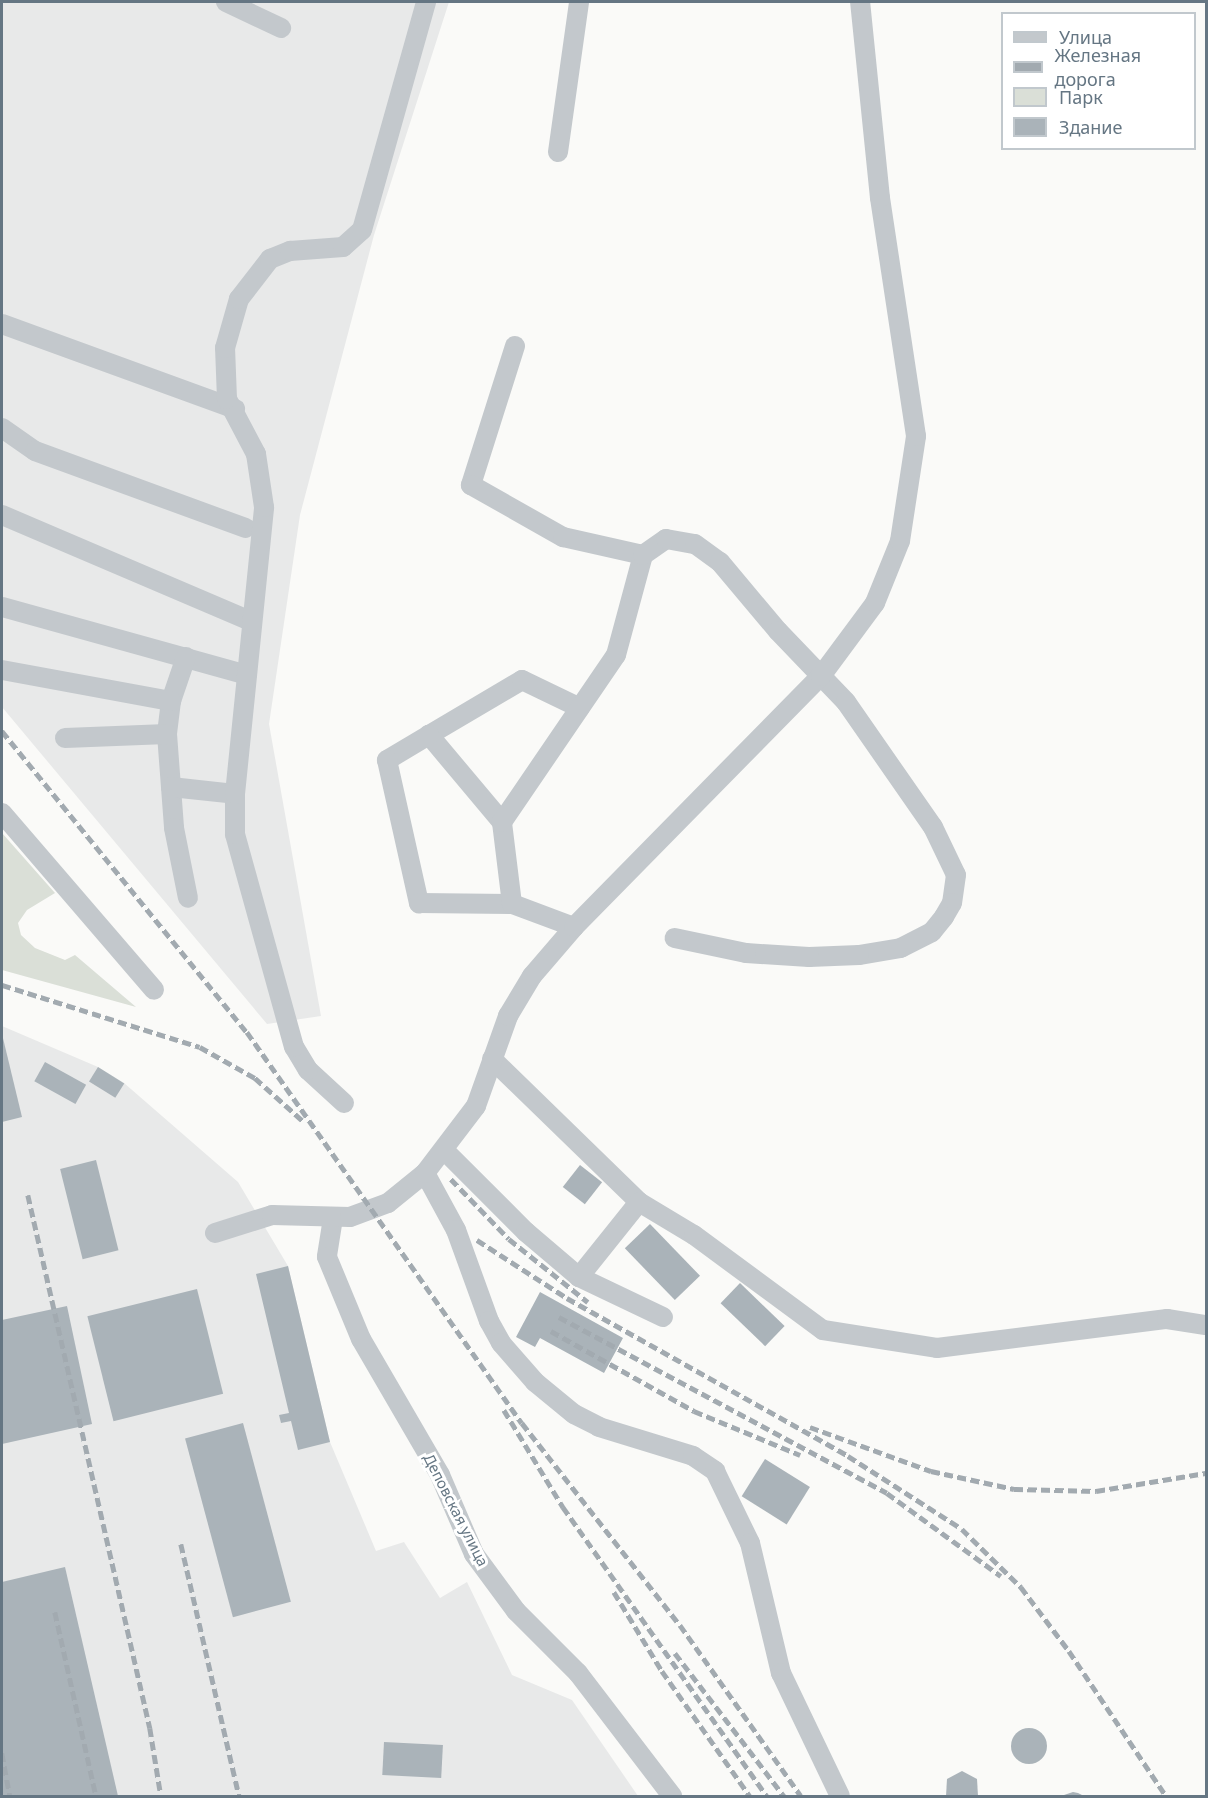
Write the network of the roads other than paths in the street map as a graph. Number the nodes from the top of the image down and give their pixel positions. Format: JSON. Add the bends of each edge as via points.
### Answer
{"nodes":[{"id":1,"x":226,"y":2,"type":"edge"},
{"id":2,"x":426,"y":2,"type":"edge"},
{"id":3,"x":579,"y":2,"type":"edge"},
{"id":4,"x":860,"y":2,"type":"edge"},
{"id":5,"x":281,"y":28,"type":"dead end"},
{"id":6,"x":558,"y":152,"type":"dead end"},
{"id":7,"x":2,"y":324,"type":"edge"},
{"id":8,"x":515,"y":346,"type":"dead end"},
{"id":9,"x":235,"y":409,"type":"junction"},
{"id":10,"x":2,"y":428,"type":"edge"},
{"id":11,"x":2,"y":515,"type":"edge"},
{"id":12,"x":245,"y":528,"type":"dead end"},
{"id":13,"x":643,"y":555,"type":"junction"},
{"id":14,"x":2,"y":607,"type":"edge"},
{"id":15,"x":251,"y":621,"type":"junction"},
{"id":16,"x":186,"y":657,"type":"junction"},
{"id":17,"x":2,"y":670,"type":"edge"},
{"id":18,"x":247,"y":675,"type":"junction"},
{"id":19,"x":821,"y":676,"type":"junction"},
{"id":20,"x":171,"y":702,"type":"junction"},
{"id":21,"x":580,"y":708,"type":"junction"},
{"id":22,"x":167,"y":734,"type":"junction"},
{"id":23,"x":429,"y":735,"type":"junction"},
{"id":24,"x":65,"y":738,"type":"dead end"},
{"id":25,"x":171,"y":787,"type":"junction"},
{"id":26,"x":235,"y":795,"type":"junction"},
{"id":27,"x":2,"y":813,"type":"edge"},
{"id":28,"x":502,"y":822,"type":"junction"},
{"id":29,"x":188,"y":898,"type":"dead end"},
{"id":30,"x":512,"y":904,"type":"junction"},
{"id":31,"x":574,"y":927,"type":"junction"},
{"id":32,"x":675,"y":938,"type":"dead end"},
{"id":33,"x":154,"y":990,"type":"dead end"},
{"id":34,"x":492,"y":1059,"type":"junction"},
{"id":35,"x":344,"y":1103,"type":"dead end"},
{"id":36,"x":445,"y":1151,"type":"junction"},
{"id":37,"x":425,"y":1173,"type":"junction"},
{"id":38,"x":639,"y":1202,"type":"junction"},
{"id":39,"x":333,"y":1218,"type":"junction"},
{"id":40,"x":215,"y":1233,"type":"dead end"},
{"id":41,"x":579,"y":1277,"type":"junction"},
{"id":42,"x":663,"y":1317,"type":"dead end"},
{"id":43,"x":1206,"y":1325,"type":"edge"},
{"id":44,"x":672,"y":1797,"type":"edge"},
{"id":45,"x":840,"y":1797,"type":"edge"}],
"edges":[{"from":1,"to":5,"type":"street"},
{"from":2,"to":9,"type":"street","via":[[362,230],[343,247],[290,251],[270,259],[239,298],[230,321],[223,375],[227,399]]},
{"from":3,"to":6,"type":"street"},
{"from":4,"to":19,"type":"street","via":[[881,207],[916,436],[906,508],[891,570],[860,628]]},
{"from":7,"to":9,"type":"street"},
{"from":8,"to":13,"type":"street","via":[[471,485],[563,537]]},
{"from":9,"to":15,"type":"street","via":[[256,454],[263,488],[264,534]]},
{"from":10,"to":12,"type":"street","via":[[35,451]]},
{"from":11,"to":15,"type":"street"},
{"from":13,"to":19,"type":"street","via":[[666,539],[695,544],[720,562]]},
{"from":13,"to":21,"type":"street","via":[[616,655]]},
{"from":14,"to":16,"type":"street"},
{"from":15,"to":18,"type":"street"},
{"from":16,"to":18,"type":"street"},
{"from":16,"to":20,"type":"street"},
{"from":17,"to":20,"type":"street"},
{"from":18,"to":26,"type":"street"},
{"from":19,"to":31,"type":"street"},
{"from":19,"to":32,"type":"street","via":[[852,710],[945,846],[956,875],[948,910],[932,932],[916,943],[860,955],[760,954]]},
{"from":20,"to":22,"type":"street"},
{"from":21,"to":23,"type":"street","via":[[522,680]]},
{"from":21,"to":28,"type":"street"},
{"from":22,"to":24,"type":"street"},
{"from":22,"to":25,"type":"street"},
{"from":23,"to":28,"type":"street"},
{"from":23,"to":30,"type":"street","via":[[387,760],[419,903]]},
{"from":25,"to":26,"type":"street"},
{"from":25,"to":29,"type":"street","via":[[174,828]]},
{"from":26,"to":35,"type":"street","via":[[239,855],[294,1047],[308,1070]]},
{"from":27,"to":33,"type":"street"},
{"from":28,"to":30,"type":"street"},
{"from":30,"to":31,"type":"street"},
{"from":31,"to":34,"type":"street","via":[[532,976],[508,1016]]},
{"from":34,"to":36,"type":"street","via":[[476,1106]]},
{"from":34,"to":38,"type":"street"},
{"from":36,"to":37,"type":"street"},
{"from":36,"to":41,"type":"street","via":[[526,1232]]},
{"from":37,"to":39,"type":"street","via":[[388,1203]]},
{"from":37,"to":45,"type":"street","via":[[456,1230],[489,1321],[501,1343],[535,1383],[599,1427],[693,1456],[715,1471],[750,1543],[780,1673]]},
{"from":38,"to":41,"type":"street"},
{"from":38,"to":43,"type":"street","via":[[694,1235],[822,1330],[938,1348],[1167,1319]]},
{"from":39,"to":40,"type":"street","via":[[272,1215]]},
{"from":39,"to":44,"type":"street","name":"Деповская улица","via":[[327,1257],[360,1339],[440,1475],[474,1554],[516,1611],[578,1673]]},
{"from":41,"to":42,"type":"street"}]}
